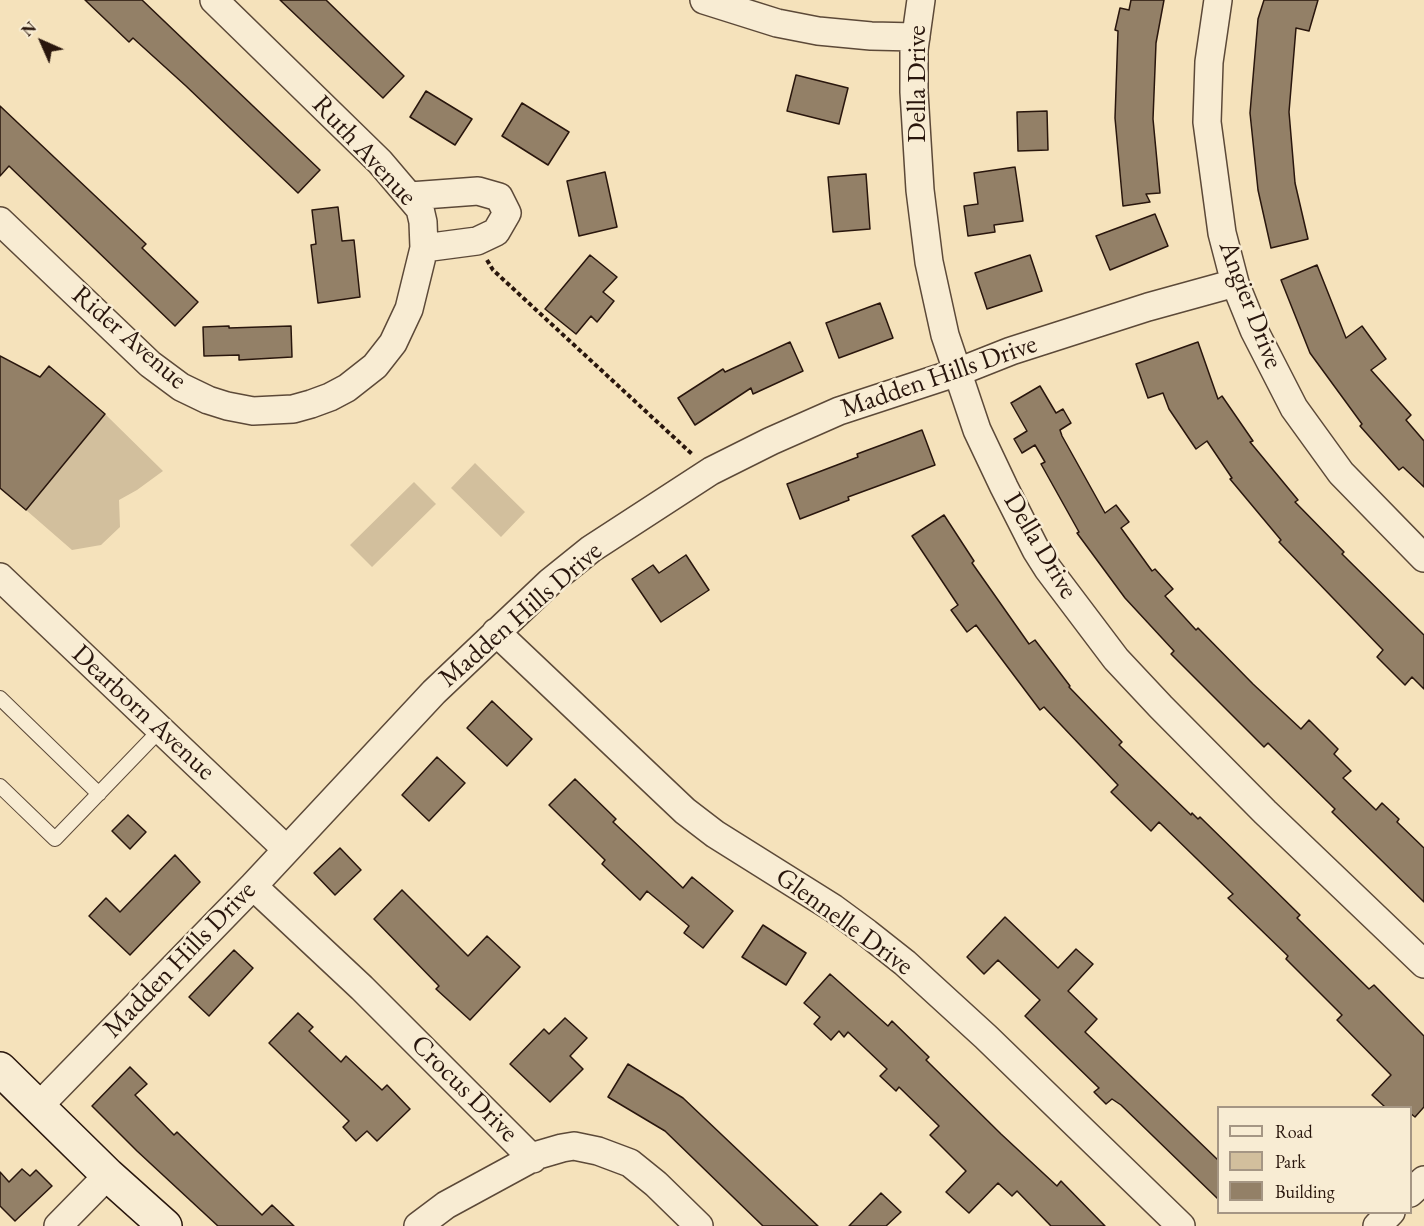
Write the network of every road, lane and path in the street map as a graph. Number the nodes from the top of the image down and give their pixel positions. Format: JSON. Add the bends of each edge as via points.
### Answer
{"nodes":[{"id":1,"x":214,"y":0,"type":"edge"},
{"id":2,"x":704,"y":0,"type":"edge"},
{"id":3,"x":921,"y":0,"type":"edge"},
{"id":4,"x":1218,"y":0,"type":"edge"},
{"id":5,"x":916,"y":37,"type":"junction"},
{"id":6,"x":410,"y":196,"type":"junction"},
{"id":7,"x":0,"y":221,"type":"edge"},
{"id":8,"x":477,"y":241,"type":"junction"},
{"id":9,"x":424,"y":248,"type":"junction"},
{"id":10,"x":1235,"y":283,"type":"junction"},
{"id":11,"x":375,"y":366,"type":"joint"},
{"id":12,"x":958,"y":372,"type":"junction"},
{"id":13,"x":711,"y":471,"type":"junction"},
{"id":14,"x":1424,"y":558,"type":"edge"},
{"id":15,"x":0,"y":577,"type":"edge"},
{"id":16,"x":496,"y":632,"type":"junction"},
{"id":17,"x":0,"y":698,"type":"edge"},
{"id":18,"x":161,"y":729,"type":"junction"},
{"id":19,"x":0,"y":786,"type":"edge"},
{"id":20,"x":99,"y":794,"type":"junction"},
{"id":21,"x":286,"y":849,"type":"junction"},
{"id":22,"x":253,"y":886,"type":"junction"},
{"id":23,"x":1424,"y":964,"type":"edge"},
{"id":24,"x":0,"y":1069,"type":"edge"},
{"id":25,"x":39,"y":1106,"type":"junction"},
{"id":26,"x":533,"y":1159,"type":"junction"},
{"id":27,"x":108,"y":1174,"type":"junction"},
{"id":28,"x":1424,"y":1180,"type":"edge"},
{"id":29,"x":1412,"y":1191,"type":"edge"},
{"id":30,"x":1389,"y":1214,"type":"edge"},
{"id":31,"x":58,"y":1226,"type":"edge"},
{"id":32,"x":165,"y":1226,"type":"edge"},
{"id":33,"x":418,"y":1226,"type":"edge"},
{"id":34,"x":699,"y":1226,"type":"edge"},
{"id":35,"x":1181,"y":1226,"type":"edge"},
{"id":36,"x":1377,"y":1226,"type":"edge"}],
"edges":[{"from":1,"to":6,"type":"street","name":"Ruth Avenue"},
{"from":2,"to":5,"type":"street","via":[[777,23],[818,31]]},
{"from":3,"to":5,"type":"street","name":"Della Drive"},
{"from":4,"to":10,"type":"street","name":"Angier Drive","via":[[1209,62],[1207,122],[1222,233]]},
{"from":5,"to":12,"type":"street","name":"Della Drive","via":[[914,92],[921,200],[929,262],[945,335]]},
{"from":6,"to":8,"type":"street","via":[[478,190],[499,197],[507,213],[496,232]]},
{"from":6,"to":9,"type":"street","name":"Ruth Avenue","via":[[420,209]]},
{"from":7,"to":11,"type":"street","name":"Rider Avenue","via":[[150,364],[181,387],[208,400],[253,411],[293,409],[330,397]]},
{"from":8,"to":9,"type":"street"},
{"from":8,"to":13,"type":"path","via":[[493,270]]},
{"from":9,"to":11,"type":"street","name":"Ruth Avenue","via":[[402,326]]},
{"from":10,"to":12,"type":"street","name":"Madden Hills Drive","via":[[1011,351]]},
{"from":10,"to":14,"type":"street","name":"Angier Drive","via":[[1294,408],[1341,473]]},
{"from":12,"to":13,"type":"street","name":"Madden Hills Drive","via":[[839,411]]},
{"from":12,"to":23,"type":"street","name":"Della Drive","via":[[977,430],[1036,550],[1116,659],[1265,813]]},
{"from":13,"to":16,"type":"street","name":"Madden Hills Drive","via":[[591,549]]},
{"from":15,"to":18,"type":"street","name":"Dearborn Avenue"},
{"from":16,"to":21,"type":"street","name":"Madden Hills Drive"},
{"from":16,"to":35,"type":"street","name":"Glennelle Drive","via":[[685,811],[714,834],[833,908],[905,963]]},
{"from":17,"to":20,"type":"lane"},
{"from":18,"to":20,"type":"lane"},
{"from":18,"to":21,"type":"street","name":"Dearborn Avenue"},
{"from":19,"to":20,"type":"lane","via":[[55,839]]},
{"from":21,"to":22,"type":"street","name":"Madden Hills Drive"},
{"from":22,"to":25,"type":"street","name":"Madden Hills Drive"},
{"from":22,"to":26,"type":"street","name":"Crocus Drive","via":[[362,988]]},
{"from":24,"to":25,"type":"street"},
{"from":25,"to":27,"type":"street"},
{"from":26,"to":33,"type":"street","via":[[446,1205]]},
{"from":26,"to":34,"type":"street","name":"Crocus Drive","via":[[550,1150],[574,1146],[630,1163]]},
{"from":27,"to":31,"type":"street"},
{"from":27,"to":32,"type":"street"},
{"from":28,"to":29,"type":"street"},
{"from":30,"to":36,"type":"street"}]}
